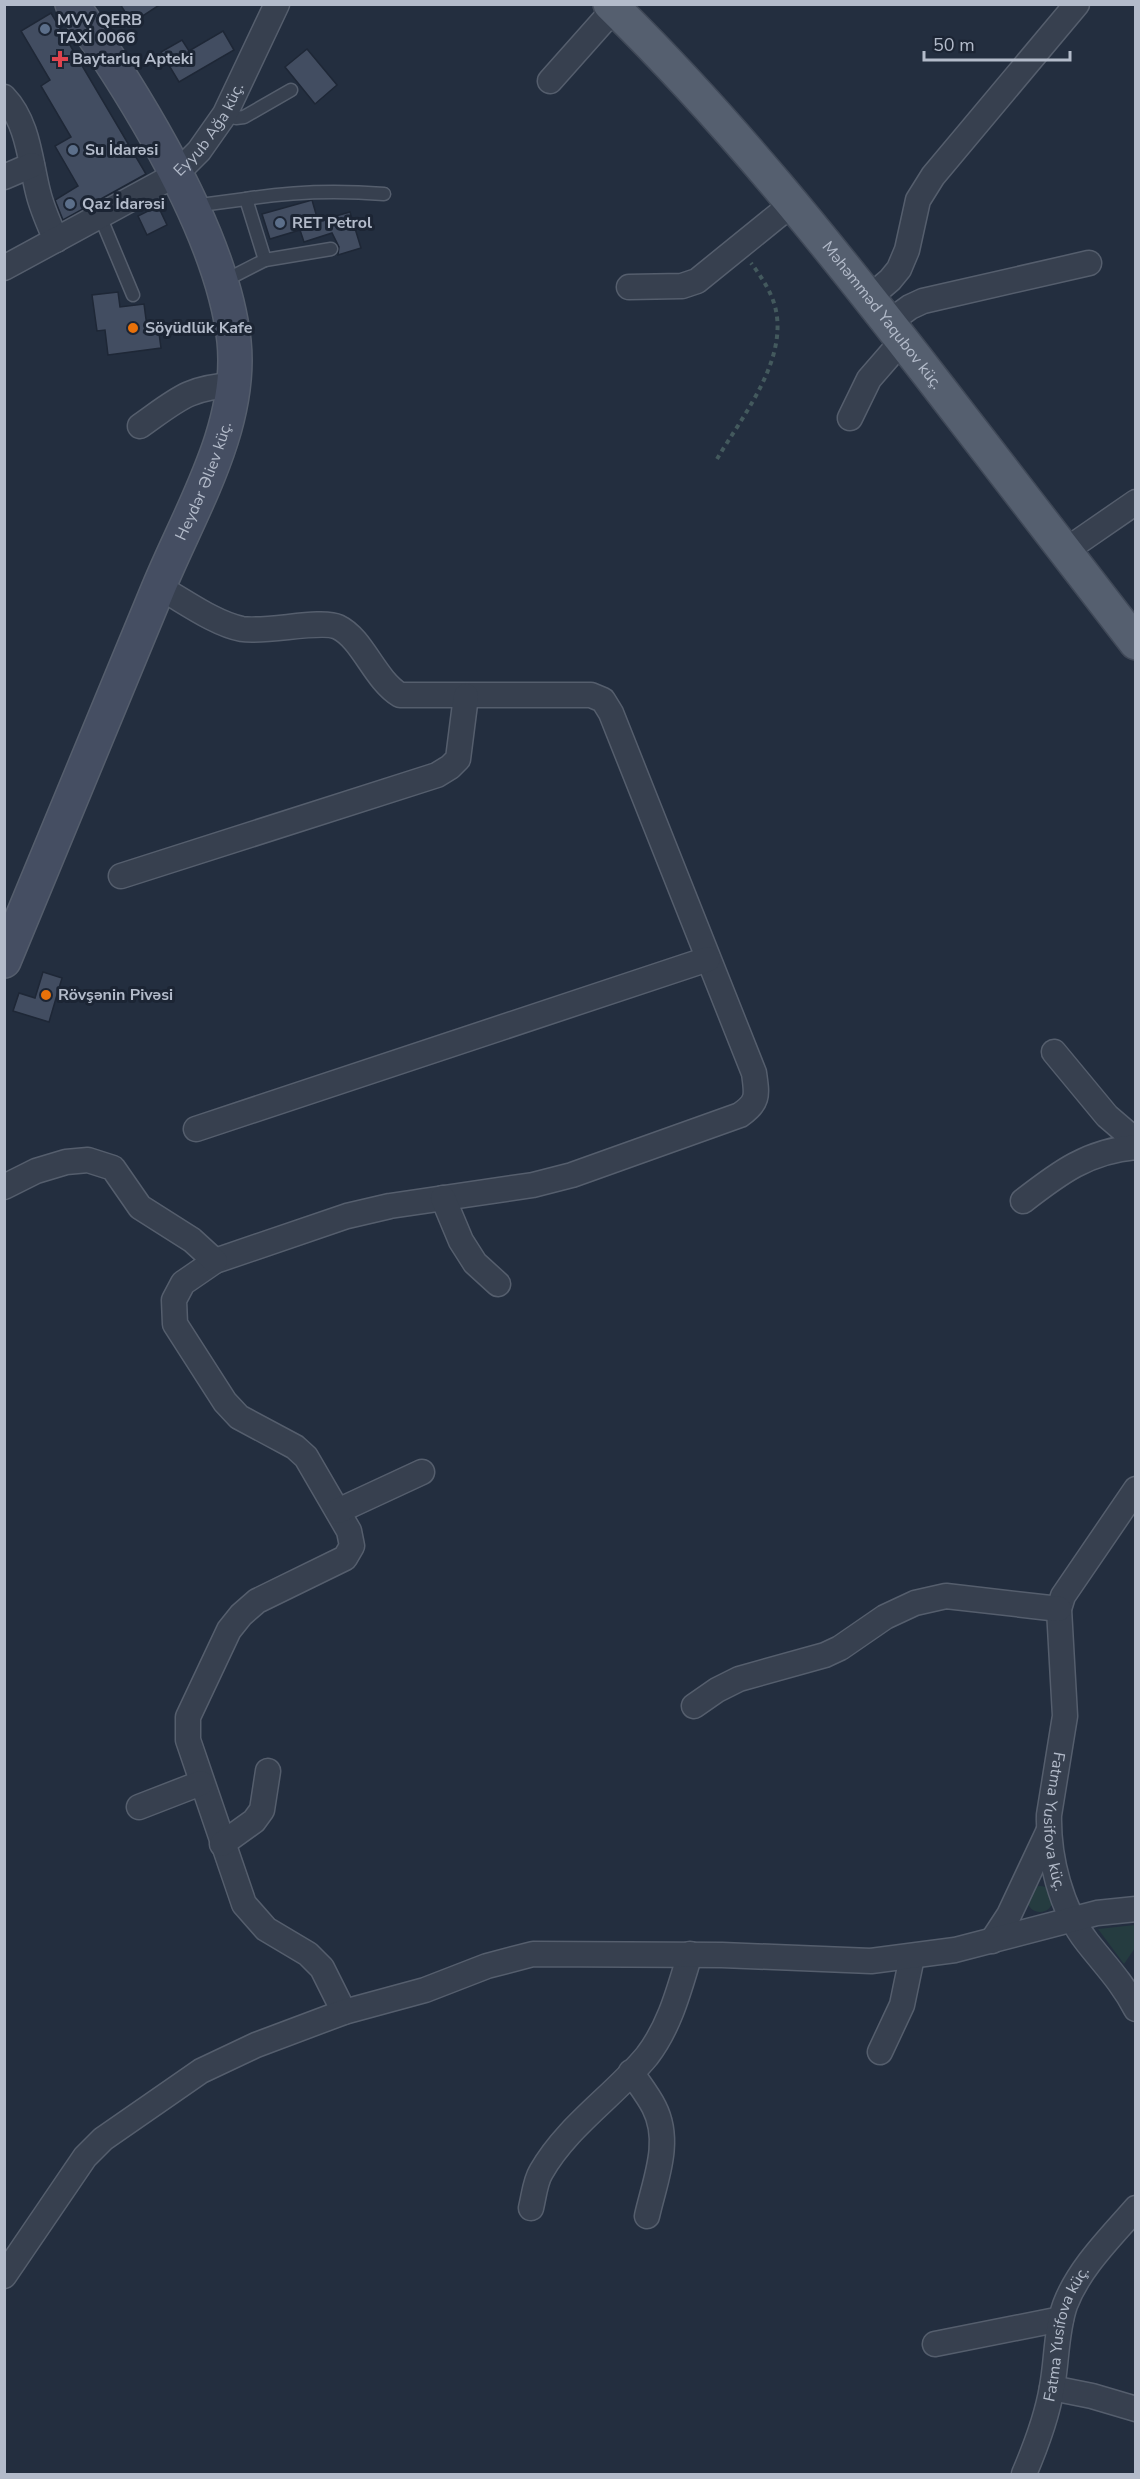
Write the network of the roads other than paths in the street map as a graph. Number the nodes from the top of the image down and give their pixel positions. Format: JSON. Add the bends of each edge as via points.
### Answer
{"nodes":[{"id":1,"x":72,"y":4,"type":"edge"},
{"id":2,"x":277,"y":4,"type":"edge"},
{"id":3,"x":1077,"y":4,"type":"edge"},
{"id":4,"x":612,"y":7,"type":"edge"},
{"id":5,"x":550,"y":81,"type":"dead end"},
{"id":6,"x":291,"y":90,"type":"dead end"},
{"id":7,"x":4,"y":97,"type":"edge"},
{"id":8,"x":225,"y":114,"type":"junction"},
{"id":9,"x":32,"y":165,"type":"junction"},
{"id":10,"x":175,"y":175,"type":"junction"},
{"id":11,"x":4,"y":177,"type":"edge"},
{"id":12,"x":384,"y":194,"type":"dead end"},
{"id":13,"x":246,"y":199,"type":"junction"},
{"id":14,"x":792,"y":204,"type":"junction"},
{"id":15,"x":191,"y":207,"type":"junction"},
{"id":16,"x":100,"y":216,"type":"junction"},
{"id":17,"x":56,"y":240,"type":"junction"},
{"id":18,"x":331,"y":249,"type":"dead end"},
{"id":19,"x":265,"y":260,"type":"junction"},
{"id":20,"x":1089,"y":264,"type":"dead end"},
{"id":21,"x":4,"y":268,"type":"edge"},
{"id":22,"x":220,"y":282,"type":"junction"},
{"id":23,"x":629,"y":287,"type":"dead end"},
{"id":24,"x":133,"y":295,"type":"dead end"},
{"id":25,"x":886,"y":320,"type":"junction"},
{"id":26,"x":235,"y":385,"type":"junction"},
{"id":27,"x":850,"y":418,"type":"dead end"},
{"id":28,"x":141,"y":426,"type":"dead end"},
{"id":29,"x":1136,"y":502,"type":"edge"},
{"id":30,"x":1065,"y":551,"type":"junction"},
{"id":31,"x":159,"y":587,"type":"junction"},
{"id":32,"x":1136,"y":643,"type":"edge"},
{"id":33,"x":466,"y":696,"type":"junction"},
{"id":34,"x":121,"y":876,"type":"dead end"},
{"id":35,"x":708,"y":958,"type":"junction"},
{"id":36,"x":5,"y":961,"type":"edge"},
{"id":37,"x":1054,"y":1052,"type":"dead end"},
{"id":38,"x":196,"y":1129,"type":"dead end"},
{"id":39,"x":1136,"y":1141,"type":"edge"},
{"id":40,"x":1136,"y":1147,"type":"edge"},
{"id":41,"x":4,"y":1187,"type":"edge"},
{"id":42,"x":443,"y":1198,"type":"junction"},
{"id":43,"x":1023,"y":1201,"type":"dead end"},
{"id":44,"x":215,"y":1261,"type":"junction"},
{"id":45,"x":498,"y":1284,"type":"dead end"},
{"id":46,"x":422,"y":1472,"type":"dead end"},
{"id":47,"x":1136,"y":1490,"type":"edge"},
{"id":48,"x":338,"y":1511,"type":"junction"},
{"id":49,"x":1059,"y":1609,"type":"junction"},
{"id":50,"x":694,"y":1706,"type":"dead end"},
{"id":51,"x":268,"y":1771,"type":"dead end"},
{"id":52,"x":201,"y":1783,"type":"junction"},
{"id":53,"x":139,"y":1807,"type":"dead end"},
{"id":54,"x":1048,"y":1832,"type":"junction"},
{"id":55,"x":222,"y":1844,"type":"junction"},
{"id":56,"x":1136,"y":1909,"type":"edge"},
{"id":57,"x":1072,"y":1919,"type":"junction"},
{"id":58,"x":992,"y":1941,"type":"junction"},
{"id":59,"x":690,"y":1954,"type":"junction"},
{"id":60,"x":912,"y":1957,"type":"junction"},
{"id":61,"x":1133,"y":1994,"type":"edge"},
{"id":62,"x":344,"y":2012,"type":"junction"},
{"id":63,"x":880,"y":2052,"type":"dead end"},
{"id":64,"x":631,"y":2072,"type":"junction"},
{"id":65,"x":531,"y":2208,"type":"dead end"},
{"id":66,"x":1136,"y":2208,"type":"edge"},
{"id":67,"x":647,"y":2216,"type":"dead end"},
{"id":68,"x":4,"y":2276,"type":"edge"},
{"id":69,"x":1061,"y":2319,"type":"junction"},
{"id":70,"x":935,"y":2344,"type":"dead end"},
{"id":71,"x":1052,"y":2388,"type":"junction"},
{"id":72,"x":1136,"y":2409,"type":"edge"},
{"id":73,"x":1024,"y":2475,"type":"edge"}],
"edges":[{"from":1,"to":10,"type":"main road","name":"Heydər Əliev küç.","via":[[138,107]]},
{"from":2,"to":8,"type":"street","name":"Eyyub Ağa küç."},
{"from":3,"to":25,"type":"street","via":[[933,176],[918,200],[907,250],[890,280]]},
{"from":4,"to":5,"type":"street"},
{"from":4,"to":14,"type":"main road","name":"Məhəmməd Yaqubov küç."},
{"from":6,"to":8,"type":"lane","via":[[256,113],[236,118]]},
{"from":7,"to":9,"type":"street","via":[[13,105],[24,130]]},
{"from":8,"to":10,"type":"street","name":"Eyyub Ağa küç.","via":[[199,151]]},
{"from":9,"to":11,"type":"street"},
{"from":9,"to":17,"type":"street","via":[[44,215]]},
{"from":10,"to":15,"type":"main road","name":"Heydər Əliev küç."},
{"from":10,"to":16,"type":"street","name":"Eyyub Ağa küç."},
{"from":12,"to":13,"type":"lane","via":[[324,190]]},
{"from":13,"to":15,"type":"lane"},
{"from":13,"to":19,"type":"lane"},
{"from":14,"to":23,"type":"street","via":[[697,281],[682,286]]},
{"from":14,"to":25,"type":"main road","name":"Məhəmməd Yaqubov küç."},
{"from":15,"to":22,"type":"main road","name":"Heydər Əliev küç."},
{"from":16,"to":17,"type":"street","name":"Eyyub Ağa küç."},
{"from":16,"to":24,"type":"lane"},
{"from":17,"to":21,"type":"street","name":"Eyyub Ağa küç."},
{"from":18,"to":19,"type":"lane"},
{"from":19,"to":22,"type":"lane"},
{"from":20,"to":25,"type":"street","via":[[923,301]]},
{"from":22,"to":26,"type":"main road","name":"Heydər Əliev küç.","via":[[234,341]]},
{"from":25,"to":27,"type":"street","via":[[869,380]]},
{"from":25,"to":30,"type":"main road","name":"Məhəmməd Yaqubov küç."},
{"from":26,"to":28,"type":"street","via":[[193,390]]},
{"from":26,"to":31,"type":"main road","name":"Heydər Əliev küç.","via":[[219,447]]},
{"from":29,"to":30,"type":"street"},
{"from":30,"to":32,"type":"main road","name":"Məhəmməd Yaqubov küç."},
{"from":31,"to":33,"type":"street","via":[[242,629],[338,627],[352,638],[387,687],[400,695]]},
{"from":31,"to":36,"type":"main road","name":"Heydər Əliev küç."},
{"from":33,"to":34,"type":"street","via":[[458,759],[436,775]]},
{"from":33,"to":35,"type":"street","via":[[591,695],[603,700]]},
{"from":35,"to":38,"type":"street"},
{"from":35,"to":42,"type":"street","via":[[754,1073],[757,1095],[751,1108],[572,1175]]},
{"from":37,"to":39,"type":"street","via":[[1107,1116]]},
{"from":40,"to":43,"type":"street","via":[[1098,1153],[1061,1171]]},
{"from":41,"to":44,"type":"street","via":[[66,1162],[88,1160],[113,1168],[140,1207],[192,1240]]},
{"from":42,"to":44,"type":"street","via":[[347,1216]]},
{"from":42,"to":45,"type":"street","via":[[475,1263]]},
{"from":44,"to":48,"type":"street","via":[[183,1283],[174,1300],[176,1324],[225,1402],[239,1417],[306,1457]]},
{"from":46,"to":48,"type":"street"},
{"from":47,"to":49,"type":"street","name":"Fatma Yusifova küç.","via":[[1063,1596]]},
{"from":48,"to":52,"type":"street","via":[[352,1546],[345,1558],[257,1601],[229,1630],[188,1717],[188,1740]]},
{"from":49,"to":50,"type":"street","via":[[946,1596],[915,1603],[825,1655],[739,1679]]},
{"from":49,"to":54,"type":"street","name":"Fatma Yusifova küç.","via":[[1065,1716]]},
{"from":51,"to":55,"type":"street","via":[[262,1810],[254,1821]]},
{"from":52,"to":53,"type":"street"},
{"from":52,"to":55,"type":"street"},
{"from":54,"to":57,"type":"street","name":"Fatma Yusifova küç."},
{"from":54,"to":58,"type":"street","via":[[1009,1915]]},
{"from":55,"to":62,"type":"street","via":[[244,1904],[266,1929],[308,1954],[322,1968]]},
{"from":56,"to":57,"type":"street"},
{"from":57,"to":58,"type":"street"},
{"from":57,"to":61,"type":"street","name":"Fatma Yusifova küç."},
{"from":58,"to":60,"type":"street"},
{"from":59,"to":60,"type":"street","via":[[871,1961]]},
{"from":59,"to":62,"type":"street","via":[[533,1954]]},
{"from":59,"to":64,"type":"street","via":[[663,2031]]},
{"from":60,"to":63,"type":"street","via":[[902,2005]]},
{"from":62,"to":68,"type":"street","via":[[256,2044],[201,2071],[103,2139],[85,2157]]},
{"from":64,"to":65,"type":"street","via":[[556,2150],[539,2174]]},
{"from":64,"to":67,"type":"street","via":[[654,2108],[664,2146]]},
{"from":66,"to":69,"type":"street","name":"Fatma Yusifova küç.","via":[[1090,2261],[1073,2288]]},
{"from":69,"to":70,"type":"street"},
{"from":69,"to":71,"type":"street","name":"Fatma Yusifova küç."},
{"from":71,"to":72,"type":"street"},
{"from":71,"to":73,"type":"street","name":"Fatma Yusifova küç."}]}
